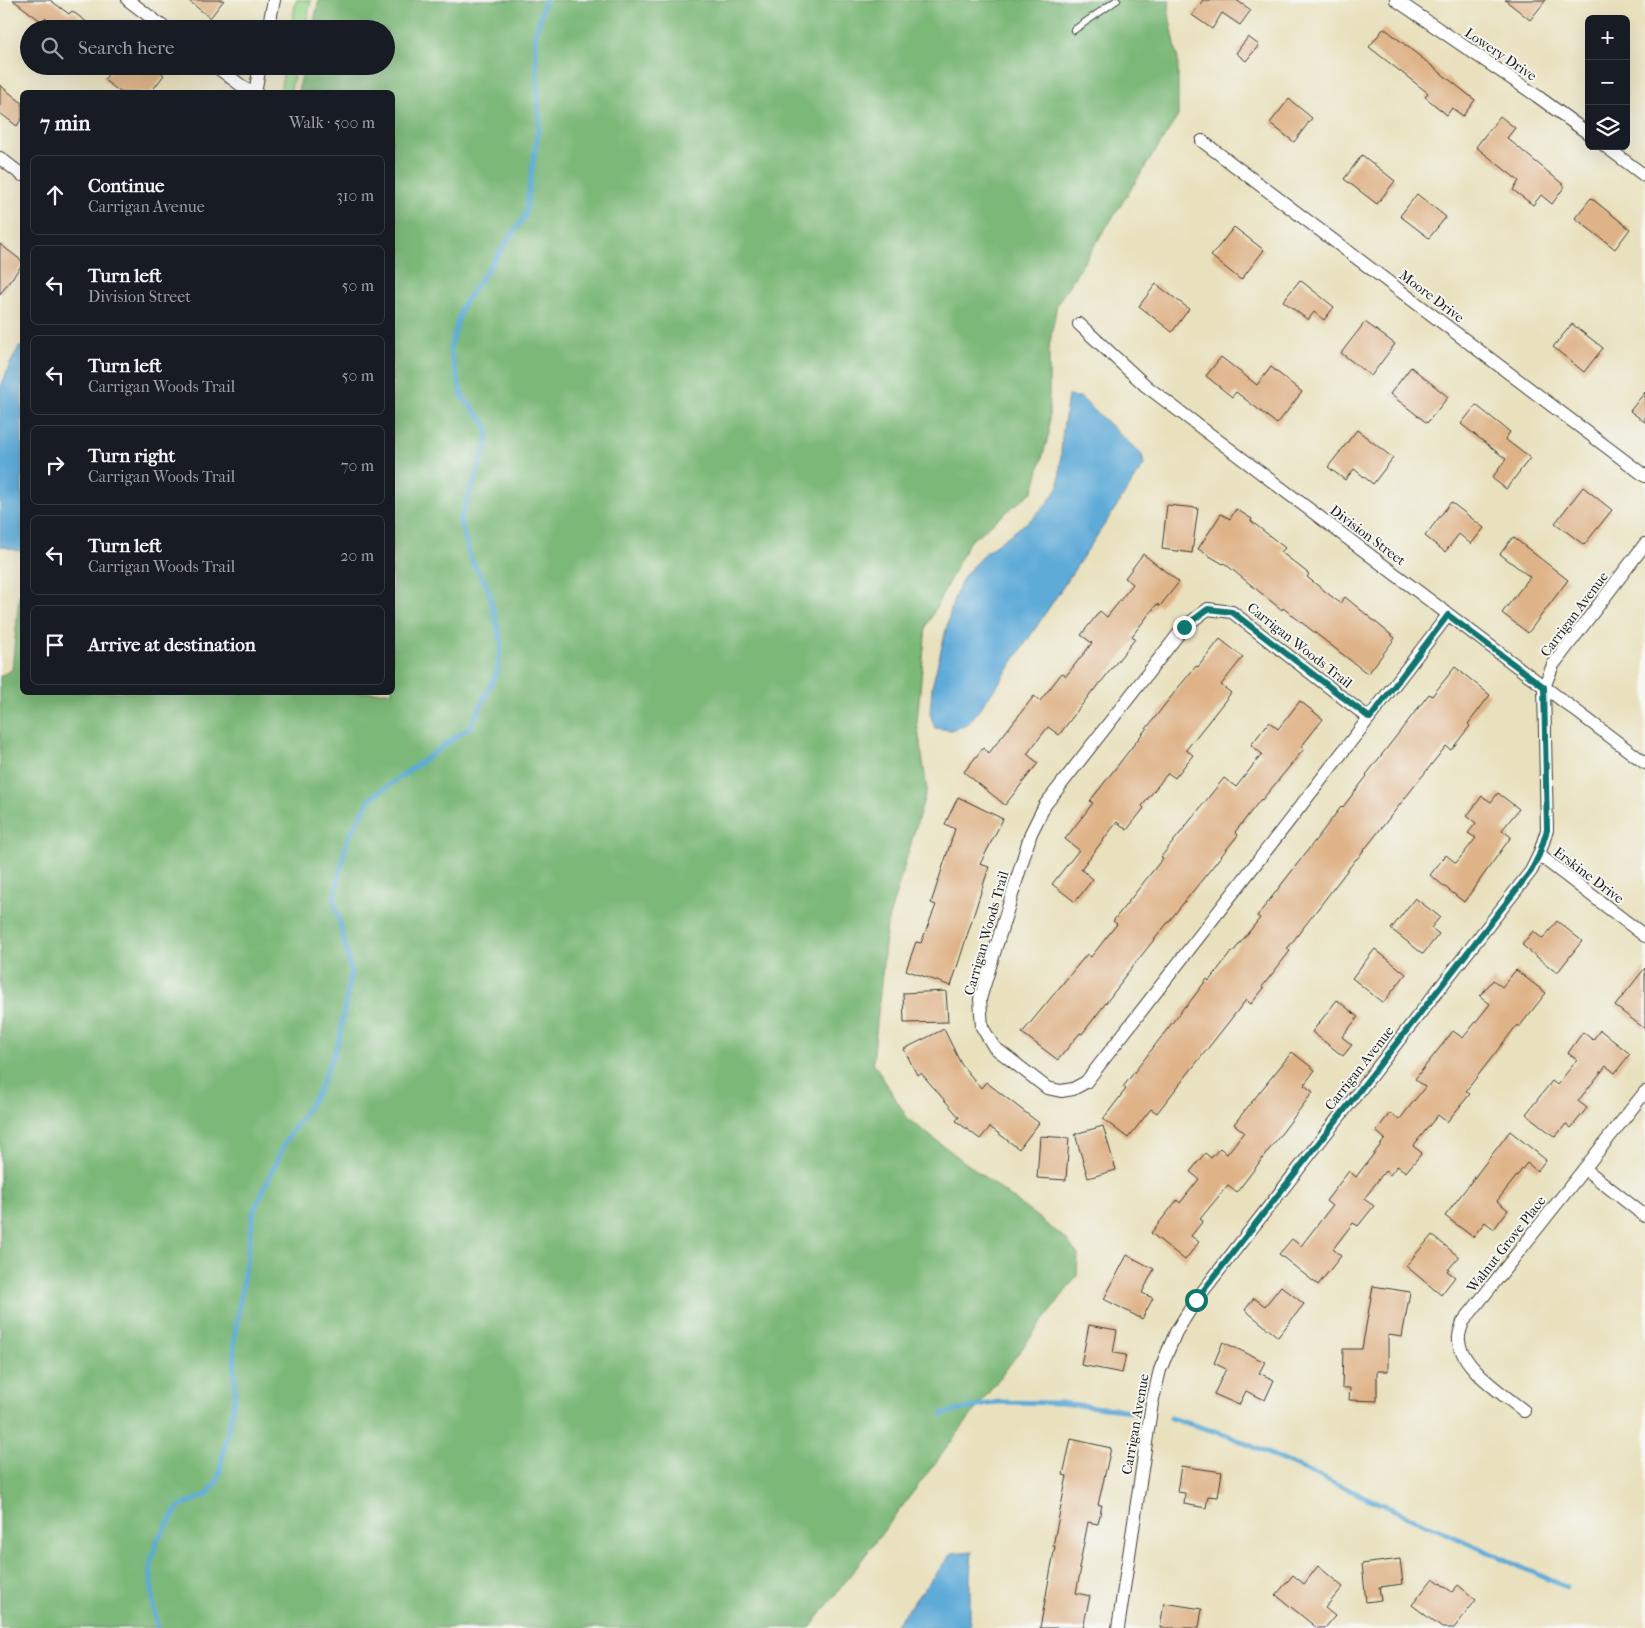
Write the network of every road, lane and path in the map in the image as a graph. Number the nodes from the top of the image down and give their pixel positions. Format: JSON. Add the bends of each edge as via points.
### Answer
{"nodes":[{"id":1,"x":128,"y":0,"type":"edge"},
{"id":2,"x":274,"y":0,"type":"edge"},
{"id":3,"x":1117,"y":0,"type":"edge"},
{"id":4,"x":1396,"y":0,"type":"edge"},
{"id":5,"x":154,"y":20,"type":"edge"},
{"id":6,"x":270,"y":20,"type":"edge"},
{"id":7,"x":1074,"y":30,"type":"dead end"},
{"id":8,"x":227,"y":75,"type":"edge"},
{"id":9,"x":258,"y":75,"type":"edge"},
{"id":10,"x":247,"y":90,"type":"edge"},
{"id":11,"x":255,"y":90,"type":"edge"},
{"id":12,"x":1585,"y":131,"type":"edge"},
{"id":13,"x":1202,"y":140,"type":"dead end"},
{"id":14,"x":1610,"y":150,"type":"edge"},
{"id":15,"x":0,"y":158,"type":"edge"},
{"id":16,"x":20,"y":173,"type":"edge"},
{"id":17,"x":1645,"y":176,"type":"edge"},
{"id":18,"x":1079,"y":324,"type":"dead end"},
{"id":19,"x":1645,"y":476,"type":"edge"},
{"id":20,"x":1645,"y":544,"type":"edge"},
{"id":21,"x":1448,"y":615,"type":"junction"},
{"id":22,"x":1544,"y":687,"type":"junction"},
{"id":23,"x":1370,"y":718,"type":"junction"},
{"id":24,"x":1645,"y":763,"type":"edge"},
{"id":25,"x":1539,"y":855,"type":"junction"},
{"id":26,"x":1645,"y":936,"type":"edge"},
{"id":27,"x":1645,"y":1092,"type":"edge"},
{"id":28,"x":1585,"y":1168,"type":"junction"},
{"id":29,"x":1645,"y":1216,"type":"edge"},
{"id":30,"x":1524,"y":1411,"type":"dead end"},
{"id":31,"x":1118,"y":1628,"type":"edge"}],
"edges":[{"from":1,"to":5,"type":"street"},
{"from":2,"to":6,"type":"street"},
{"from":3,"to":7,"type":"lane"},
{"from":4,"to":12,"type":"street","name":"Lowery Drive"},
{"from":8,"to":10,"type":"street"},
{"from":9,"to":11,"type":"street"},
{"from":13,"to":19,"type":"street","name":"Moore Drive"},
{"from":14,"to":17,"type":"street"},
{"from":15,"to":16,"type":"street"},
{"from":18,"to":21,"type":"street","name":"Division Street","via":[[1146,386]]},
{"from":20,"to":22,"type":"street","name":"Carrigan Avenue","via":[[1553,665]]},
{"from":21,"to":22,"type":"street","name":"Division Street"},
{"from":21,"to":23,"type":"street","name":"Carrigan Woods Trail"},
{"from":22,"to":24,"type":"street","name":"Division Street"},
{"from":22,"to":25,"type":"street","name":"Carrigan Avenue","via":[[1548,808],[1547,830]]},
{"from":23,"to":23,"type":"street","name":"Carrigan Woods Trail","via":[[1086,1082],[1061,1092],[1047,1088],[994,1046],[982,1027],[980,999],[1044,805],[1184,627],[1208,609],[1232,612]]},
{"from":25,"to":26,"type":"street","name":"Erskine Drive"},
{"from":25,"to":31,"type":"street","name":"Carrigan Avenue","via":[[1516,891],[1196,1300],[1176,1332],[1160,1370],[1152,1403]]},
{"from":27,"to":28,"type":"street","name":"Walnut Grove Place"},
{"from":28,"to":29,"type":"street"},
{"from":28,"to":30,"type":"street","name":"Walnut Grove Place","via":[[1463,1322],[1458,1340],[1470,1367]]}]}
